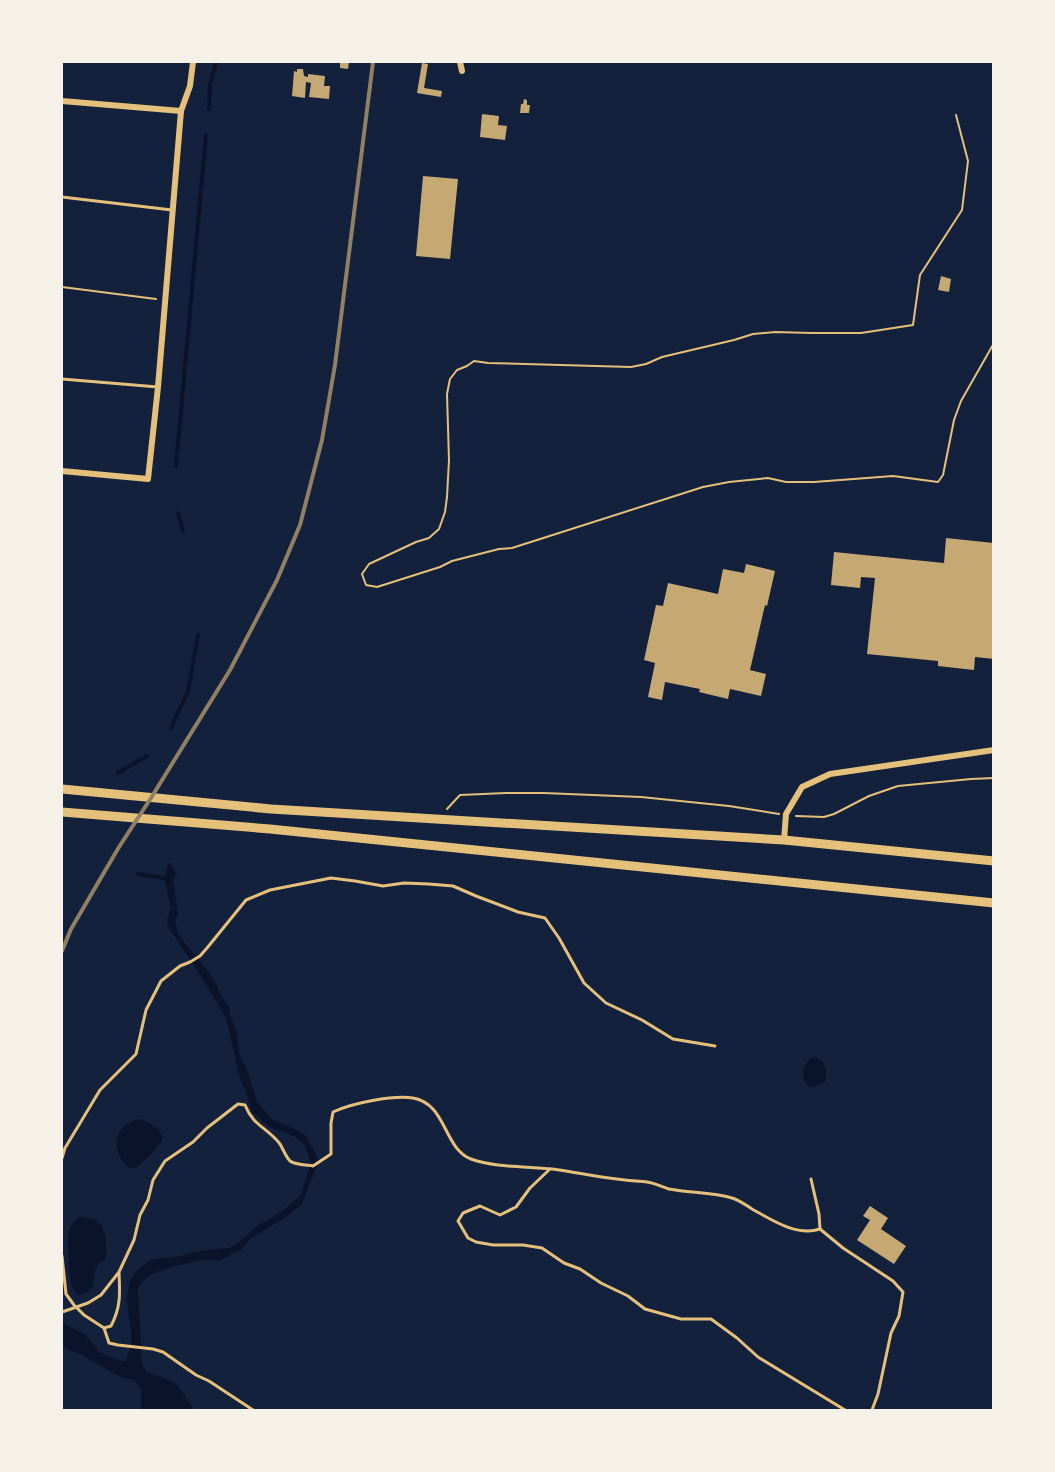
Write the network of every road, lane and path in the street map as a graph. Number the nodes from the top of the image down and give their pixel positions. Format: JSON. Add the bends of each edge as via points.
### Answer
{"nodes":[{"id":1,"x":193,"y":62,"type":"edge"},
{"id":2,"x":460,"y":62,"type":"edge"},
{"id":3,"x":462,"y":72,"type":"dead end"},
{"id":4,"x":62,"y":102,"type":"edge"},
{"id":5,"x":181,"y":111,"type":"junction"},
{"id":6,"x":956,"y":115,"type":"dead end"},
{"id":7,"x":62,"y":197,"type":"edge"},
{"id":8,"x":172,"y":210,"type":"junction"},
{"id":9,"x":62,"y":287,"type":"edge"},
{"id":10,"x":165,"y":300,"type":"junction"},
{"id":11,"x":993,"y":343,"type":"edge"},
{"id":12,"x":62,"y":379,"type":"edge"},
{"id":13,"x":158,"y":387,"type":"junction"},
{"id":14,"x":62,"y":471,"type":"edge"},
{"id":15,"x":993,"y":750,"type":"edge"},
{"id":16,"x":993,"y":778,"type":"edge"},
{"id":17,"x":62,"y":789,"type":"edge"},
{"id":18,"x":62,"y":812,"type":"edge"},
{"id":19,"x":786,"y":814,"type":"junction"},
{"id":20,"x":437,"y":820,"type":"junction"},
{"id":21,"x":784,"y":840,"type":"junction"},
{"id":22,"x":993,"y":861,"type":"edge"},
{"id":23,"x":993,"y":903,"type":"edge"},
{"id":24,"x":715,"y":1046,"type":"dead end"},
{"id":25,"x":62,"y":1158,"type":"edge"},
{"id":26,"x":550,"y":1169,"type":"junction"},
{"id":27,"x":811,"y":1179,"type":"dead end"},
{"id":28,"x":820,"y":1229,"type":"junction"},
{"id":29,"x":62,"y":1256,"type":"edge"},
{"id":30,"x":119,"y":1272,"type":"junction"},
{"id":31,"x":76,"y":1308,"type":"junction"},
{"id":32,"x":62,"y":1312,"type":"edge"},
{"id":33,"x":104,"y":1328,"type":"junction"},
{"id":34,"x":253,"y":1410,"type":"edge"},
{"id":35,"x":845,"y":1410,"type":"edge"},
{"id":36,"x":872,"y":1410,"type":"edge"}],
"edges":[{"from":1,"to":5,"type":"street"},
{"from":2,"to":3,"type":"street"},
{"from":4,"to":5,"type":"street"},
{"from":5,"to":8,"type":"street"},
{"from":6,"to":11,"type":"path","via":[[968,161],[962,210],[920,275],[913,325],[861,333],[753,334],[631,367],[474,361],[450,379],[447,497],[439,529],[429,538],[369,564],[362,574],[366,585],[377,587],[452,561],[512,548],[702,487],[729,482],[768,478],[814,482],[893,476],[938,482],[961,400]]},
{"from":7,"to":8,"type":"lane"},
{"from":8,"to":10,"type":"street"},
{"from":9,"to":10,"type":"path"},
{"from":10,"to":13,"type":"street"},
{"from":12,"to":13,"type":"lane"},
{"from":13,"to":14,"type":"street","via":[[148,479]]},
{"from":15,"to":19,"type":"street","via":[[830,774],[802,787]]},
{"from":16,"to":19,"type":"path","via":[[898,786],[824,817]]},
{"from":17,"to":20,"type":"main road"},
{"from":18,"to":23,"type":"main road","via":[[270,829]]},
{"from":19,"to":20,"type":"path","via":[[641,797],[506,793],[460,795]]},
{"from":19,"to":21,"type":"street"},
{"from":20,"to":21,"type":"main road"},
{"from":21,"to":22,"type":"main road"},
{"from":24,"to":25,"type":"lane","via":[[673,1039],[606,1003],[584,983],[545,918],[518,912],[453,886],[383,886],[331,878],[270,890],[246,900],[200,956],[161,981],[146,1010],[136,1054],[100,1090]]},
{"from":26,"to":28,"type":"lane","via":[[735,1198],[782,1225],[813,1232]]},
{"from":26,"to":30,"type":"lane","via":[[500,1166],[469,1158],[459,1151],[439,1116],[427,1103],[414,1098],[389,1098],[333,1112],[331,1154],[313,1166],[297,1164],[252,1120],[245,1106],[238,1104],[165,1161],[153,1180]]},
{"from":26,"to":35,"type":"lane","via":[[516,1207],[500,1215],[480,1206],[463,1212],[458,1221],[468,1239],[542,1248],[645,1309],[681,1319],[711,1319],[758,1357]]},
{"from":27,"to":28,"type":"lane"},
{"from":28,"to":36,"type":"lane","via":[[903,1292]]},
{"from":29,"to":31,"type":"lane","via":[[66,1294]]},
{"from":30,"to":31,"type":"lane","via":[[101,1295]]},
{"from":30,"to":33,"type":"lane","via":[[119,1306],[111,1326]]},
{"from":31,"to":32,"type":"lane"},
{"from":31,"to":33,"type":"lane"},
{"from":33,"to":34,"type":"lane","via":[[109,1343],[163,1352]]}]}
